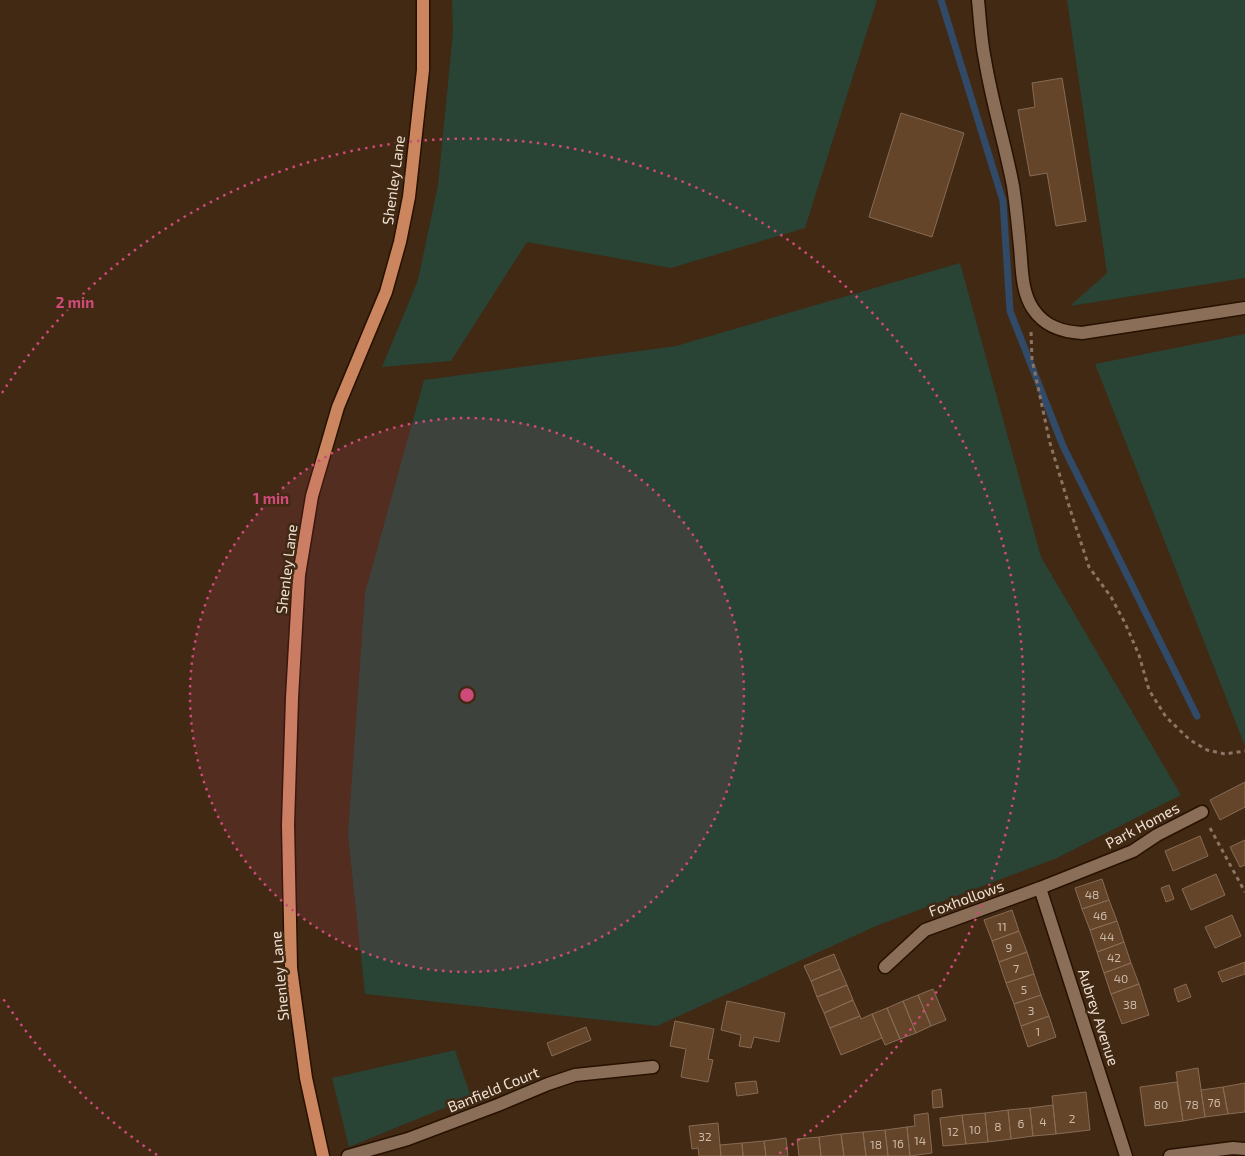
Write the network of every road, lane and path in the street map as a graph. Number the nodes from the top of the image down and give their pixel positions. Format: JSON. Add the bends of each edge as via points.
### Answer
{"nodes":[{"id":1,"x":423,"y":0,"type":"edge"},
{"id":2,"x":978,"y":0,"type":"edge"},
{"id":3,"x":1028,"y":299,"type":"junction"},
{"id":4,"x":1245,"y":308,"type":"edge"},
{"id":5,"x":1245,"y":751,"type":"edge"},
{"id":6,"x":1202,"y":812,"type":"joint"},
{"id":7,"x":1040,"y":888,"type":"junction"},
{"id":8,"x":1245,"y":892,"type":"edge"},
{"id":9,"x":885,"y":967,"type":"dead end"},
{"id":10,"x":653,"y":1067,"type":"dead end"},
{"id":11,"x":1245,"y":1149,"type":"edge"},
{"id":12,"x":324,"y":1156,"type":"edge"},
{"id":13,"x":348,"y":1156,"type":"edge"},
{"id":14,"x":1126,"y":1156,"type":"edge"},
{"id":15,"x":1170,"y":1156,"type":"edge"}],
"edges":[{"from":1,"to":12,"type":"main road","name":"Shenley Lane","via":[[423,70],[402,233],[386,292],[338,407],[312,496],[299,575],[288,825],[291,968],[306,1078]]},
{"from":2,"to":3,"type":"street","via":[[985,60],[1012,186]]},
{"from":3,"to":4,"type":"street","via":[[1047,323],[1068,332],[1082,333]]},
{"from":3,"to":5,"type":"path","via":[[1032,359],[1050,443],[1089,567],[1125,623],[1149,690],[1166,717],[1190,740],[1207,750],[1225,754]]},
{"from":6,"to":7,"type":"street","name":"Park Homes","via":[[1133,851]]},
{"from":6,"to":8,"type":"path"},
{"from":7,"to":9,"type":"street","name":"Foxhollows","via":[[925,930]]},
{"from":7,"to":14,"type":"street","name":"Aubrey Avenue"},
{"from":10,"to":13,"type":"street","name":"Banfield Court","via":[[575,1075],[408,1139]]},
{"from":11,"to":15,"type":"street"}]}
